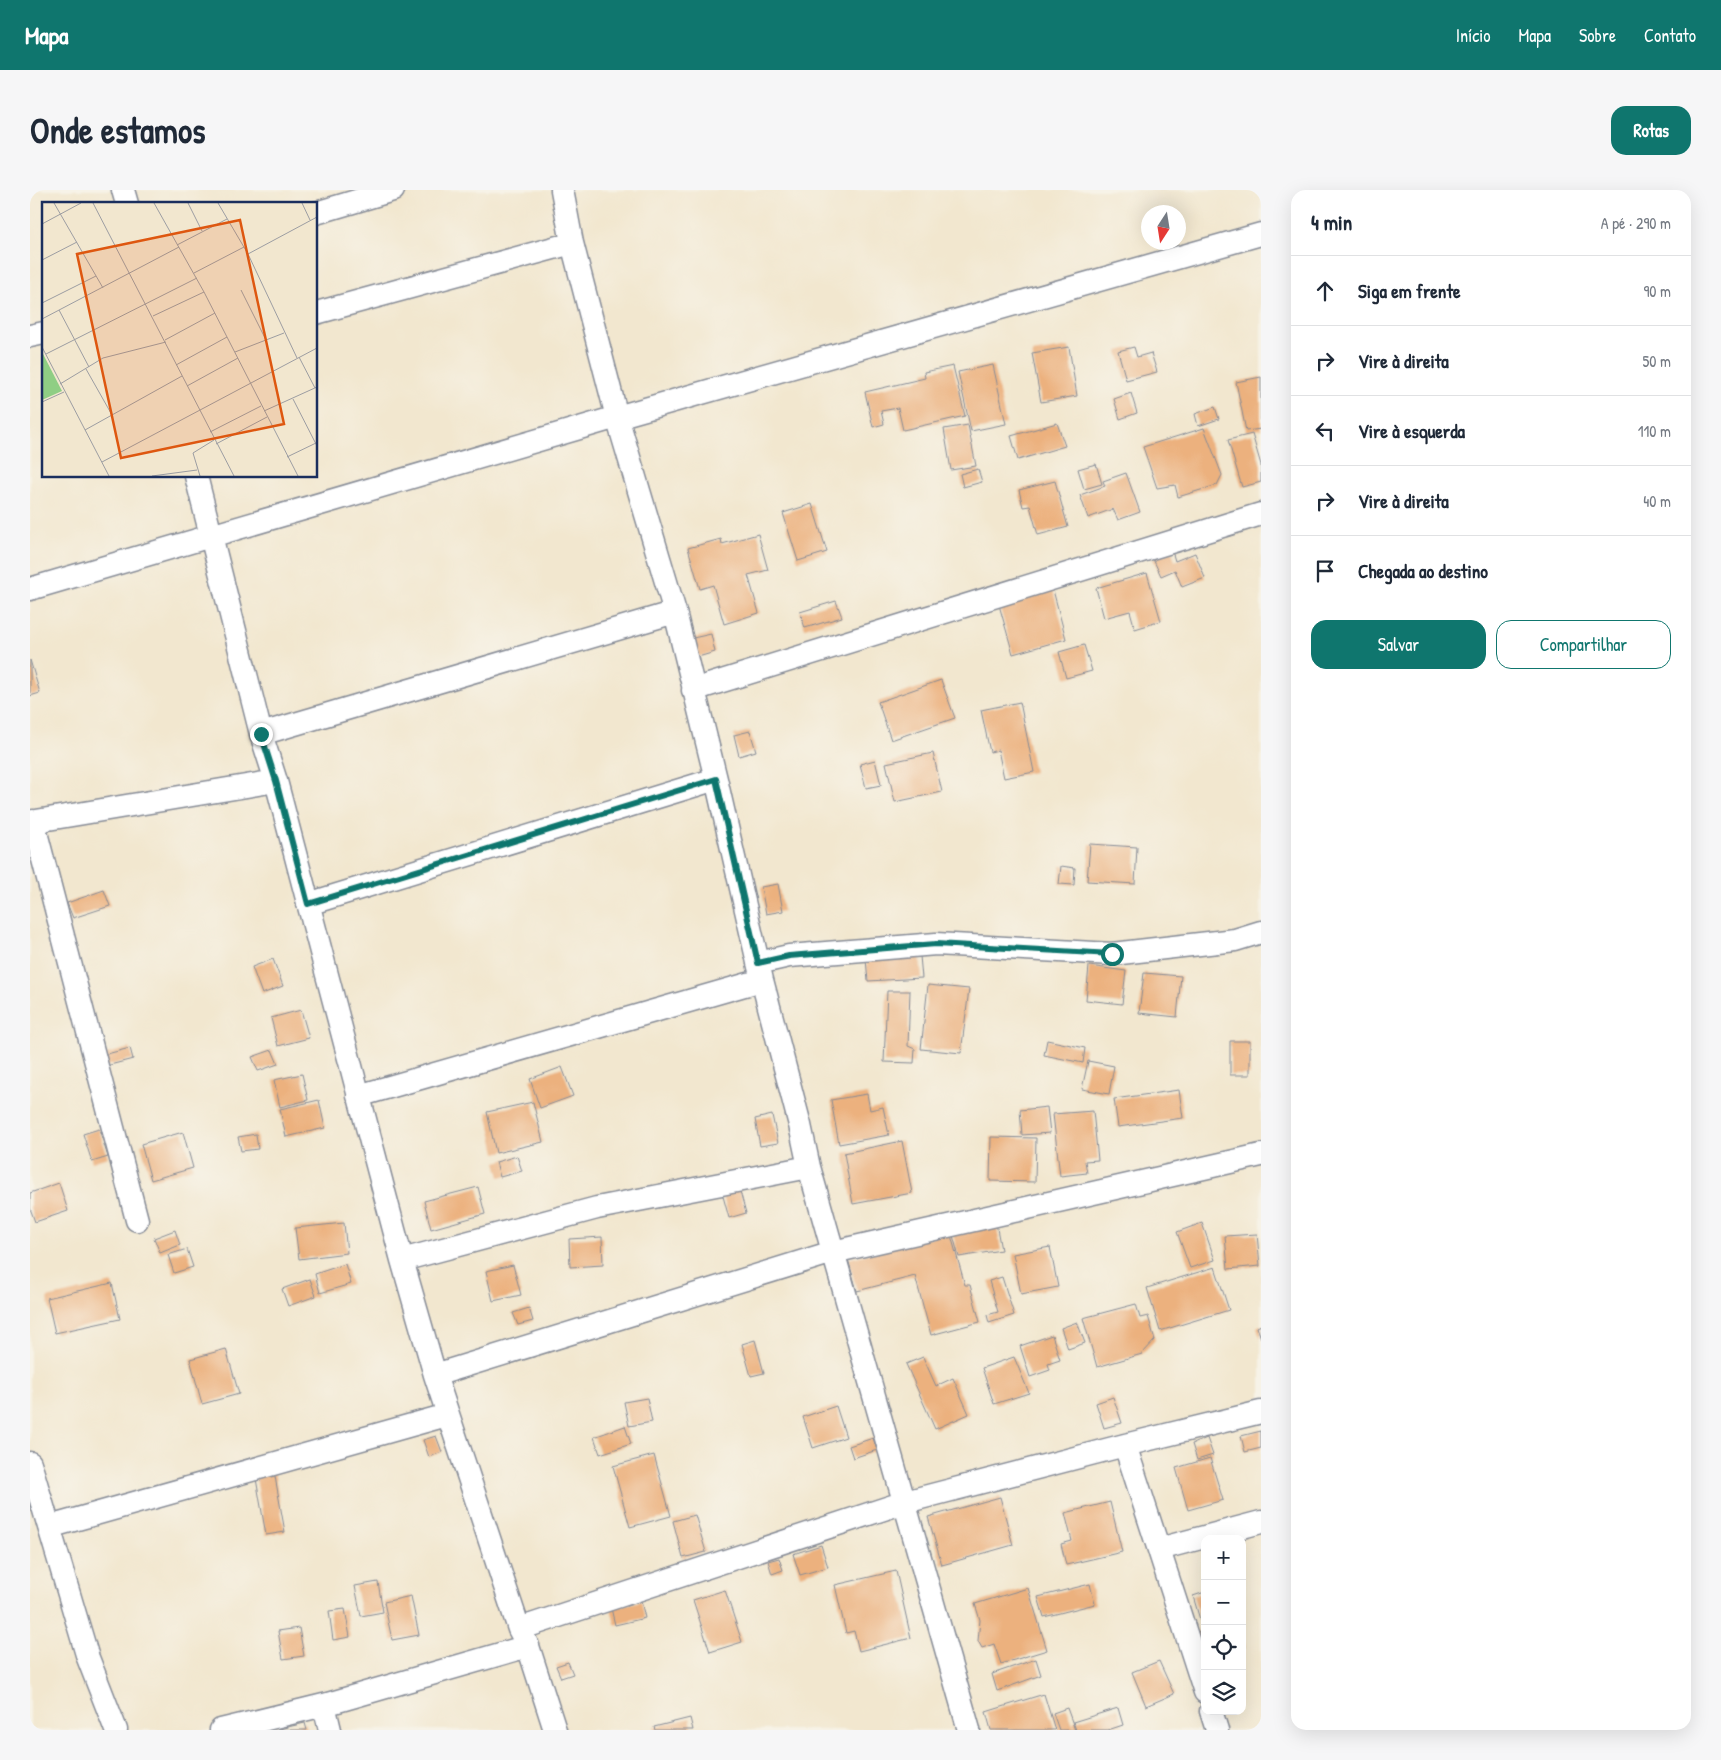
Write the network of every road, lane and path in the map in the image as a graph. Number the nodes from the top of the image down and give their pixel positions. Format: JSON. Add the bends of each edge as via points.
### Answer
{"nodes":[{"id":1,"x":394,"y":190,"type":"edge"},
{"id":2,"x":562,"y":190,"type":"edge"},
{"id":3,"x":318,"y":212,"type":"edge"},
{"id":4,"x":1261,"y":234,"type":"edge"},
{"id":5,"x":572,"y":243,"type":"junction"},
{"id":6,"x":318,"y":312,"type":"edge"},
{"id":7,"x":616,"y":417,"type":"junction"},
{"id":8,"x":196,"y":478,"type":"edge"},
{"id":9,"x":1261,"y":514,"type":"edge"},
{"id":10,"x":211,"y":536,"type":"junction"},
{"id":11,"x":30,"y":589,"type":"edge"},
{"id":12,"x":675,"y":612,"type":"junction"},
{"id":13,"x":693,"y":690,"type":"junction"},
{"id":14,"x":261,"y":734,"type":"junction"},
{"id":15,"x":716,"y":779,"type":"junction"},
{"id":16,"x":276,"y":781,"type":"junction"},
{"id":17,"x":31,"y":822,"type":"edge"},
{"id":18,"x":308,"y":904,"type":"junction"},
{"id":19,"x":1261,"y":932,"type":"edge"},
{"id":20,"x":760,"y":971,"type":"junction"},
{"id":21,"x":358,"y":1096,"type":"junction"},
{"id":22,"x":1261,"y":1155,"type":"edge"},
{"id":23,"x":809,"y":1167,"type":"junction"},
{"id":24,"x":137,"y":1220,"type":"dead end"},
{"id":25,"x":833,"y":1252,"type":"junction"},
{"id":26,"x":402,"y":1260,"type":"junction"},
{"id":27,"x":436,"y":1375,"type":"junction"},
{"id":28,"x":1261,"y":1412,"type":"edge"},
{"id":29,"x":447,"y":1414,"type":"junction"},
{"id":30,"x":1126,"y":1444,"type":"junction"},
{"id":31,"x":30,"y":1468,"type":"edge"},
{"id":32,"x":905,"y":1502,"type":"junction"},
{"id":33,"x":1261,"y":1522,"type":"edge"},
{"id":34,"x":49,"y":1527,"type":"junction"},
{"id":35,"x":1159,"y":1549,"type":"junction"},
{"id":36,"x":523,"y":1638,"type":"junction"},
{"id":37,"x":1201,"y":1680,"type":"edge"},
{"id":38,"x":324,"y":1705,"type":"junction"},
{"id":39,"x":1212,"y":1715,"type":"edge"},
{"id":40,"x":116,"y":1730,"type":"edge"},
{"id":41,"x":221,"y":1730,"type":"edge"},
{"id":42,"x":330,"y":1730,"type":"edge"},
{"id":43,"x":555,"y":1730,"type":"edge"},
{"id":44,"x":969,"y":1730,"type":"edge"},
{"id":45,"x":1217,"y":1730,"type":"edge"}],
"edges":[{"from":1,"to":3,"type":"street"},
{"from":2,"to":5,"type":"street"},
{"from":4,"to":7,"type":"street"},
{"from":5,"to":6,"type":"street"},
{"from":5,"to":7,"type":"street"},
{"from":7,"to":10,"type":"street"},
{"from":7,"to":12,"type":"street"},
{"from":8,"to":10,"type":"street"},
{"from":9,"to":13,"type":"street"},
{"from":10,"to":11,"type":"street"},
{"from":10,"to":14,"type":"street"},
{"from":12,"to":13,"type":"street"},
{"from":12,"to":14,"type":"street"},
{"from":13,"to":15,"type":"street"},
{"from":14,"to":16,"type":"street"},
{"from":15,"to":18,"type":"street"},
{"from":15,"to":20,"type":"street"},
{"from":16,"to":17,"type":"street"},
{"from":16,"to":18,"type":"street"},
{"from":17,"to":24,"type":"street"},
{"from":18,"to":21,"type":"street"},
{"from":19,"to":20,"type":"street","via":[[1235,940],[1112,954],[936,944],[789,956]]},
{"from":20,"to":21,"type":"street"},
{"from":20,"to":23,"type":"street"},
{"from":21,"to":26,"type":"street"},
{"from":22,"to":25,"type":"street"},
{"from":23,"to":25,"type":"street"},
{"from":23,"to":26,"type":"street","via":[[597,1208]]},
{"from":25,"to":27,"type":"street"},
{"from":25,"to":32,"type":"street"},
{"from":26,"to":27,"type":"street"},
{"from":27,"to":29,"type":"street"},
{"from":28,"to":30,"type":"street"},
{"from":29,"to":34,"type":"street"},
{"from":29,"to":36,"type":"street"},
{"from":30,"to":32,"type":"street"},
{"from":30,"to":35,"type":"street"},
{"from":31,"to":34,"type":"street"},
{"from":32,"to":36,"type":"street"},
{"from":32,"to":44,"type":"street"},
{"from":33,"to":35,"type":"street"},
{"from":34,"to":40,"type":"street","via":[[88,1658]]},
{"from":35,"to":37,"type":"street"},
{"from":36,"to":38,"type":"street"},
{"from":36,"to":43,"type":"street"},
{"from":38,"to":41,"type":"street"},
{"from":38,"to":42,"type":"street"},
{"from":39,"to":45,"type":"street"}]}
